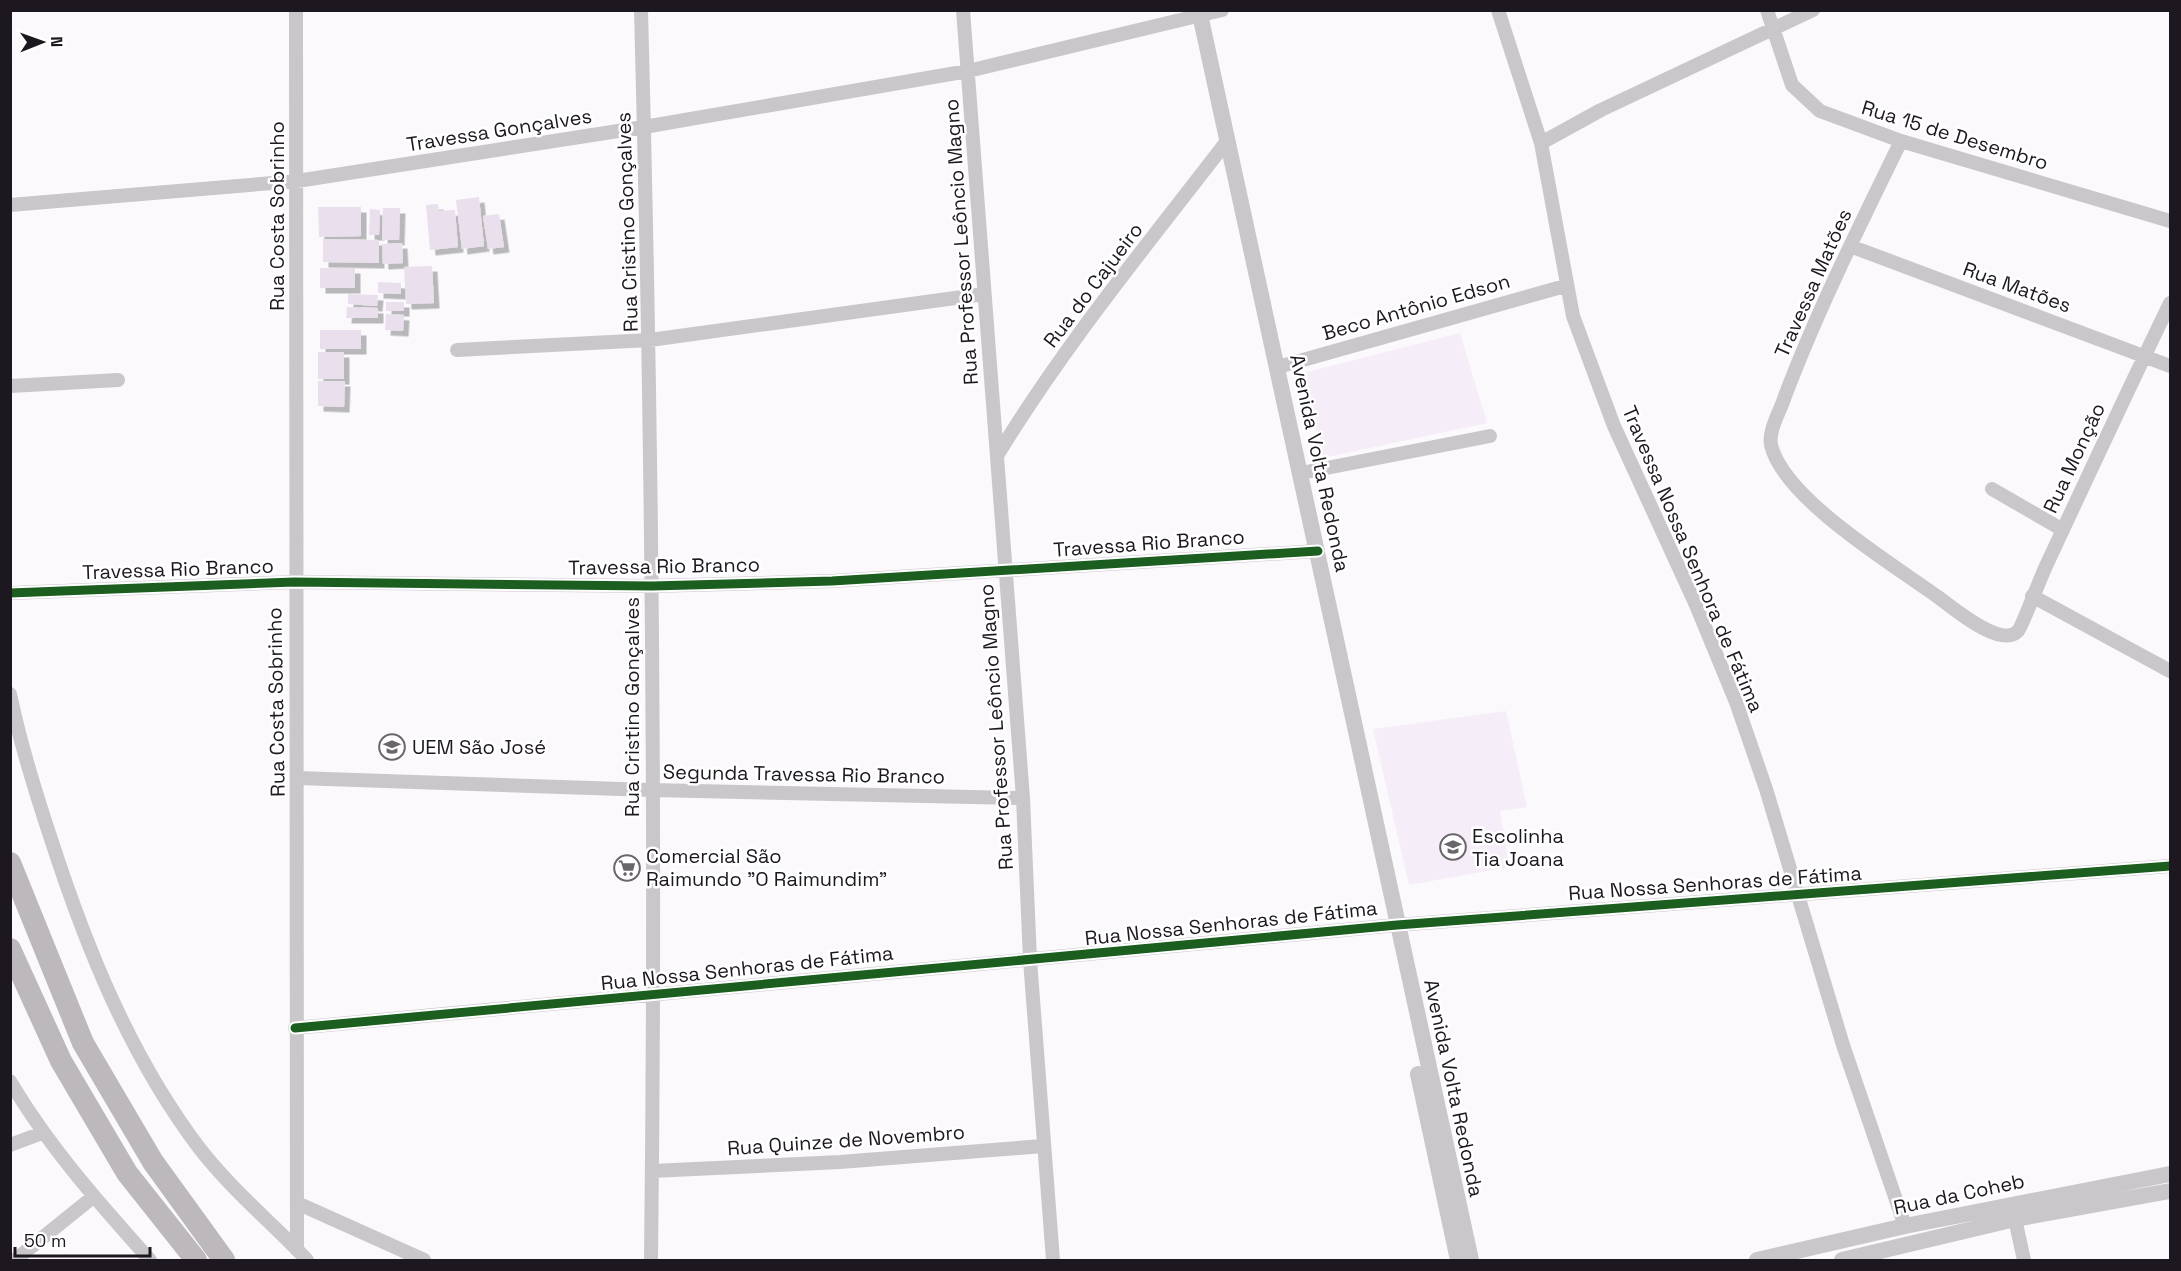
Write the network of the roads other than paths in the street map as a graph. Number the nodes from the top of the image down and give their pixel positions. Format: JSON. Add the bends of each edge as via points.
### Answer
{"nodes":[{"id":1,"x":296,"y":10,"type":"edge"},
{"id":2,"x":641,"y":10,"type":"edge"},
{"id":3,"x":963,"y":10,"type":"edge"},
{"id":4,"x":1222,"y":10,"type":"edge"},
{"id":5,"x":1498,"y":10,"type":"edge"},
{"id":6,"x":1767,"y":10,"type":"edge"},
{"id":7,"x":1813,"y":10,"type":"edge"},
{"id":8,"x":1199,"y":14,"type":"edge"},
{"id":9,"x":1772,"y":32,"type":"junction"},
{"id":10,"x":968,"y":71,"type":"junction"},
{"id":11,"x":644,"y":127,"type":"junction"},
{"id":12,"x":1227,"y":141,"type":"junction"},
{"id":13,"x":1901,"y":141,"type":"junction"},
{"id":14,"x":1542,"y":143,"type":"junction"},
{"id":15,"x":297,"y":181,"type":"junction"},
{"id":16,"x":10,"y":205,"type":"edge"},
{"id":17,"x":2170,"y":221,"type":"edge"},
{"id":18,"x":1850,"y":246,"type":"junction"},
{"id":19,"x":1565,"y":286,"type":"junction"},
{"id":20,"x":984,"y":294,"type":"junction"},
{"id":21,"x":2170,"y":303,"type":"edge"},
{"id":22,"x":650,"y":340,"type":"junction"},
{"id":23,"x":457,"y":350,"type":"dead end"},
{"id":24,"x":2145,"y":356,"type":"junction"},
{"id":25,"x":2170,"y":366,"type":"edge"},
{"id":26,"x":1278,"y":367,"type":"junction"},
{"id":27,"x":118,"y":380,"type":"dead end"},
{"id":28,"x":10,"y":386,"type":"edge"},
{"id":29,"x":1490,"y":436,"type":"dead end"},
{"id":30,"x":998,"y":456,"type":"junction"},
{"id":31,"x":1301,"y":473,"type":"junction"},
{"id":32,"x":1992,"y":489,"type":"dead end"},
{"id":33,"x":2063,"y":530,"type":"junction"},
{"id":34,"x":1318,"y":551,"type":"junction"},
{"id":35,"x":1004,"y":572,"type":"junction"},
{"id":36,"x":294,"y":582,"type":"junction"},
{"id":37,"x":652,"y":586,"type":"junction"},
{"id":38,"x":10,"y":593,"type":"edge"},
{"id":39,"x":2032,"y":596,"type":"junction"},
{"id":40,"x":2018,"y":632,"type":"joint"},
{"id":41,"x":2170,"y":671,"type":"edge"},
{"id":42,"x":10,"y":694,"type":"edge"},
{"id":43,"x":297,"y":778,"type":"junction"},
{"id":44,"x":651,"y":790,"type":"junction"},
{"id":45,"x":1023,"y":798,"type":"junction"},
{"id":46,"x":10,"y":863,"type":"edge"},
{"id":47,"x":2170,"y":866,"type":"edge"},
{"id":48,"x":1797,"y":894,"type":"junction"},
{"id":49,"x":1396,"y":925,"type":"junction"},
{"id":50,"x":10,"y":949,"type":"edge"},
{"id":51,"x":1030,"y":960,"type":"junction"},
{"id":52,"x":651,"y":996,"type":"junction"},
{"id":53,"x":295,"y":1028,"type":"junction"},
{"id":54,"x":10,"y":1081,"type":"edge"},
{"id":55,"x":42,"y":1133,"type":"junction"},
{"id":56,"x":10,"y":1144,"type":"edge"},
{"id":57,"x":1043,"y":1146,"type":"junction"},
{"id":58,"x":652,"y":1170,"type":"junction"},
{"id":59,"x":2170,"y":1174,"type":"edge"},
{"id":60,"x":2170,"y":1194,"type":"edge"},
{"id":61,"x":93,"y":1197,"type":"junction"},
{"id":62,"x":297,"y":1203,"type":"junction"},
{"id":63,"x":2015,"y":1219,"type":"junction"},
{"id":64,"x":1905,"y":1226,"type":"junction"},
{"id":65,"x":297,"y":1250,"type":"junction"},
{"id":66,"x":15,"y":1260,"type":"edge"},
{"id":67,"x":150,"y":1260,"type":"edge"},
{"id":68,"x":196,"y":1260,"type":"edge"},
{"id":69,"x":224,"y":1260,"type":"edge"},
{"id":70,"x":307,"y":1260,"type":"edge"},
{"id":71,"x":424,"y":1260,"type":"edge"},
{"id":72,"x":651,"y":1260,"type":"edge"},
{"id":73,"x":1053,"y":1260,"type":"edge"},
{"id":74,"x":1458,"y":1260,"type":"edge"},
{"id":75,"x":1471,"y":1260,"type":"edge"},
{"id":76,"x":1757,"y":1260,"type":"edge"},
{"id":77,"x":1842,"y":1260,"type":"edge"},
{"id":78,"x":2024,"y":1260,"type":"edge"}],
"edges":[{"from":1,"to":15,"type":"street","name":"Rua Costa Sobrinho"},
{"from":2,"to":11,"type":"street","name":"Rua Cristino Gonçalves"},
{"from":3,"to":10,"type":"street","name":"Rua Professor Leôncio Magno"},
{"from":4,"to":8,"type":"street","name":"Travessa Gonçalves"},
{"from":5,"to":14,"type":"street","name":"Travessa Nossa Senhora de Fátima"},
{"from":6,"to":9,"type":"street","name":"Rua 15 de Desembro"},
{"from":7,"to":9,"type":"street"},
{"from":8,"to":10,"type":"street","name":"Travessa Gonçalves"},
{"from":8,"to":12,"type":"street","name":"Avenida Volta Redonda"},
{"from":9,"to":13,"type":"street","name":"Rua 15 de Desembro","via":[[1792,85],[1805,100],[1820,111]]},
{"from":9,"to":14,"type":"street","via":[[1651,86]]},
{"from":10,"to":11,"type":"street","name":"Travessa Gonçalves"},
{"from":10,"to":20,"type":"street","name":"Rua Professor Leôncio Magno"},
{"from":11,"to":15,"type":"street","name":"Travessa Gonçalves"},
{"from":11,"to":22,"type":"street","name":"Rua Cristino Gonçalves"},
{"from":12,"to":26,"type":"street","name":"Avenida Volta Redonda"},
{"from":12,"to":30,"type":"street","name":"Rua do Cajueiro","via":[[1094,314],[1022,415]]},
{"from":13,"to":17,"type":"street","name":"Rua 15 de Desembro"},
{"from":13,"to":18,"type":"street","name":"Travessa Matões"},
{"from":14,"to":19,"type":"street","name":"Travessa Nossa Senhora de Fátima"},
{"from":15,"to":16,"type":"street","name":"Travessa Gonçalves"},
{"from":15,"to":36,"type":"street","name":"Rua Costa Sobrinho"},
{"from":18,"to":24,"type":"street","name":"Rua Matões"},
{"from":18,"to":40,"type":"street","name":"Travessa Matões","via":[[1803,351],[1771,445],[1794,484],[1837,523],[1985,630],[2007,635]]},
{"from":19,"to":26,"type":"street","name":"Beco Antônio Edson"},
{"from":19,"to":48,"type":"street","name":"Travessa Nossa Senhora de Fátima","via":[[1596,383],[1736,702]]},
{"from":20,"to":22,"type":"street"},
{"from":20,"to":30,"type":"street","name":"Rua Professor Leôncio Magno"},
{"from":21,"to":24,"type":"street","name":"Rua Monção"},
{"from":22,"to":23,"type":"street"},
{"from":22,"to":37,"type":"street","name":"Rua Cristino Gonçalves"},
{"from":24,"to":25,"type":"street","name":"Rua Matões"},
{"from":24,"to":33,"type":"street","name":"Rua Monção"},
{"from":26,"to":31,"type":"street","name":"Avenida Volta Redonda"},
{"from":27,"to":28,"type":"street"},
{"from":29,"to":31,"type":"street"},
{"from":30,"to":35,"type":"street","name":"Rua Professor Leôncio Magno"},
{"from":31,"to":34,"type":"street","name":"Avenida Volta Redonda"},
{"from":32,"to":33,"type":"street"},
{"from":33,"to":39,"type":"street","name":"Rua Monção"},
{"from":34,"to":35,"type":"street","name":"Travessa Rio Branco"},
{"from":34,"to":49,"type":"street","name":"Avenida Volta Redonda"},
{"from":35,"to":37,"type":"street","name":"Travessa Rio Branco"},
{"from":35,"to":45,"type":"street","name":"Rua Professor Leôncio Magno"},
{"from":36,"to":37,"type":"street","name":"Travessa Rio Branco"},
{"from":36,"to":38,"type":"street","name":"Travessa Rio Branco"},
{"from":36,"to":43,"type":"street","name":"Rua Costa Sobrinho"},
{"from":37,"to":44,"type":"street","name":"Rua Cristino Gonçalves"},
{"from":39,"to":40,"type":"street","name":"Rua Monção"},
{"from":39,"to":41,"type":"street"},
{"from":42,"to":65,"type":"street","via":[[64,879],[127,1032],[200,1148],[227,1181]]},
{"from":43,"to":44,"type":"street","name":"Segunda Travessa Rio Branco"},
{"from":43,"to":53,"type":"street","name":"Rua Costa Sobrinho"},
{"from":44,"to":45,"type":"street","name":"Segunda Travessa Rio Branco"},
{"from":44,"to":52,"type":"street","name":"Rua Cristino Gonçalves"},
{"from":45,"to":51,"type":"street","name":"Rua Professor Leôncio Magno"},
{"from":46,"to":69,"type":"highway","via":[[83,1043],[153,1162]]},
{"from":47,"to":48,"type":"street","name":"Rua Nossa Senhoras de Fátima"},
{"from":48,"to":49,"type":"street","name":"Rua Nossa Senhoras de Fátima"},
{"from":48,"to":64,"type":"street","name":"Travessa Nossa Senhora de Fátima"},
{"from":49,"to":51,"type":"street","name":"Rua Nossa Senhoras de Fátima"},
{"from":49,"to":74,"type":"street","name":"Avenida Volta Redonda","via":[[1414,1053]]},
{"from":49,"to":75,"type":"street","name":"Avenida Volta Redonda"},
{"from":50,"to":68,"type":"highway","via":[[61,1061],[127,1173]]},
{"from":51,"to":52,"type":"street","name":"Rua Nossa Senhoras de Fátima"},
{"from":51,"to":57,"type":"street","name":"Rua Professor Leôncio Magno"},
{"from":52,"to":53,"type":"street","name":"Rua Nossa Senhoras de Fátima"},
{"from":52,"to":58,"type":"street","name":"Rua Cristino Gonçalves"},
{"from":53,"to":62,"type":"street","name":"Rua Costa Sobrinho"},
{"from":54,"to":55,"type":"street"},
{"from":55,"to":56,"type":"street"},
{"from":55,"to":61,"type":"street"},
{"from":57,"to":58,"type":"street","name":"Rua Quinze de Novembro","via":[[840,1162]]},
{"from":57,"to":73,"type":"street","name":"Rua Professor Leôncio Magno"},
{"from":58,"to":72,"type":"street","name":"Rua Cristino Gonçalves"},
{"from":59,"to":64,"type":"street","name":"Rua da Coheb"},
{"from":60,"to":63,"type":"street","name":"Rua da Coheb"},
{"from":61,"to":66,"type":"street"},
{"from":61,"to":67,"type":"street"},
{"from":62,"to":65,"type":"street","name":"Rua Costa Sobrinho"},
{"from":62,"to":71,"type":"street"},
{"from":63,"to":77,"type":"street","name":"Rua da Coheb"},
{"from":63,"to":78,"type":"street"},
{"from":64,"to":76,"type":"street","name":"Rua da Coheb"},
{"from":65,"to":70,"type":"street"}]}
